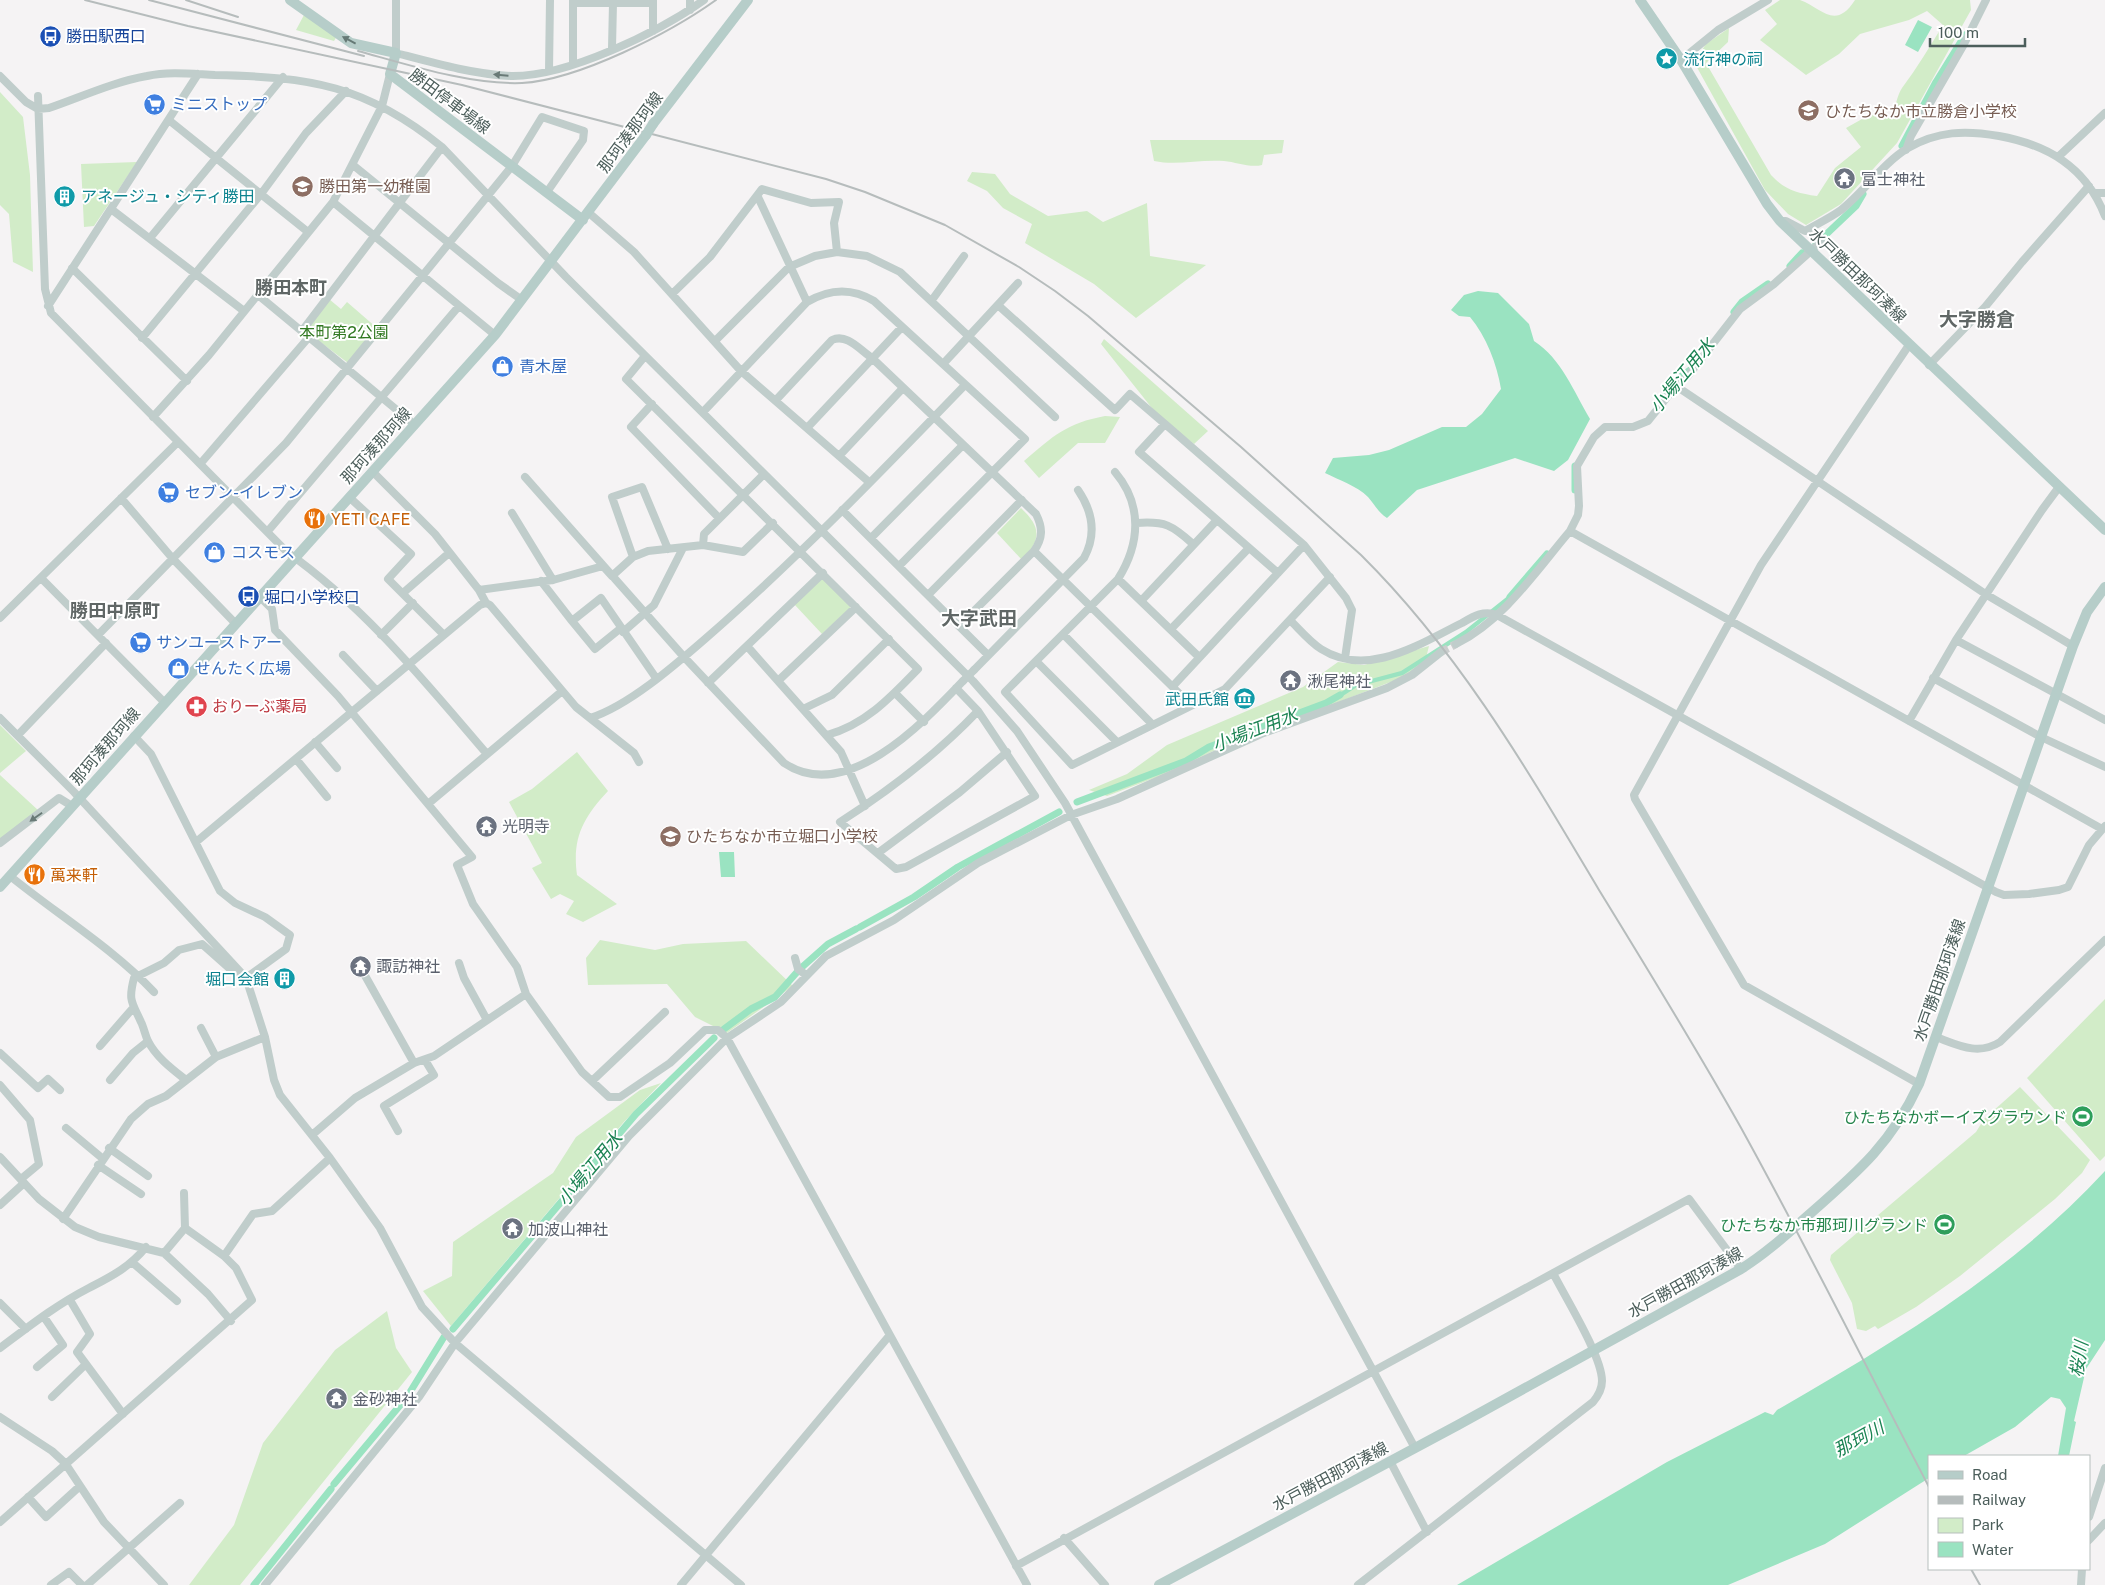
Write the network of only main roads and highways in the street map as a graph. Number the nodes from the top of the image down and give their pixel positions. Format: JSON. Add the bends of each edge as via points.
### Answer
{"nodes":[{"id":1,"x":748,"y":0,"type":"edge"},
{"id":2,"x":1640,"y":0,"type":"edge"},
{"id":3,"x":292,"y":2,"type":"edge"},
{"id":4,"x":586,"y":216,"type":"junction"},
{"id":5,"x":2105,"y":530,"type":"edge"},
{"id":6,"x":2105,"y":587,"type":"edge"},
{"id":7,"x":0,"y":887,"type":"edge"},
{"id":8,"x":1159,"y":1585,"type":"edge"}],
"edges":[{"from":1,"to":4,"type":"main road","name":"那珂湊那珂線","bridge":true},
{"from":2,"to":5,"type":"main road","name":"水戸勝田那珂湊線","via":[[1681,60],[1766,204],[1780,221]]},
{"from":4,"to":3,"type":"main road","name":"勝田停車場線","one_way":true,"via":[[547,192],[390,74],[396,53],[351,43]]},
{"from":4,"to":7,"type":"main road","name":"那珂湊那珂線","via":[[495,335]]},
{"from":6,"to":8,"type":"main road","name":"水戸勝田那珂湊線","via":[[2087,612],[2073,646],[1919,1084],[1898,1124],[1866,1164],[1772,1248],[1741,1269]]}]}
